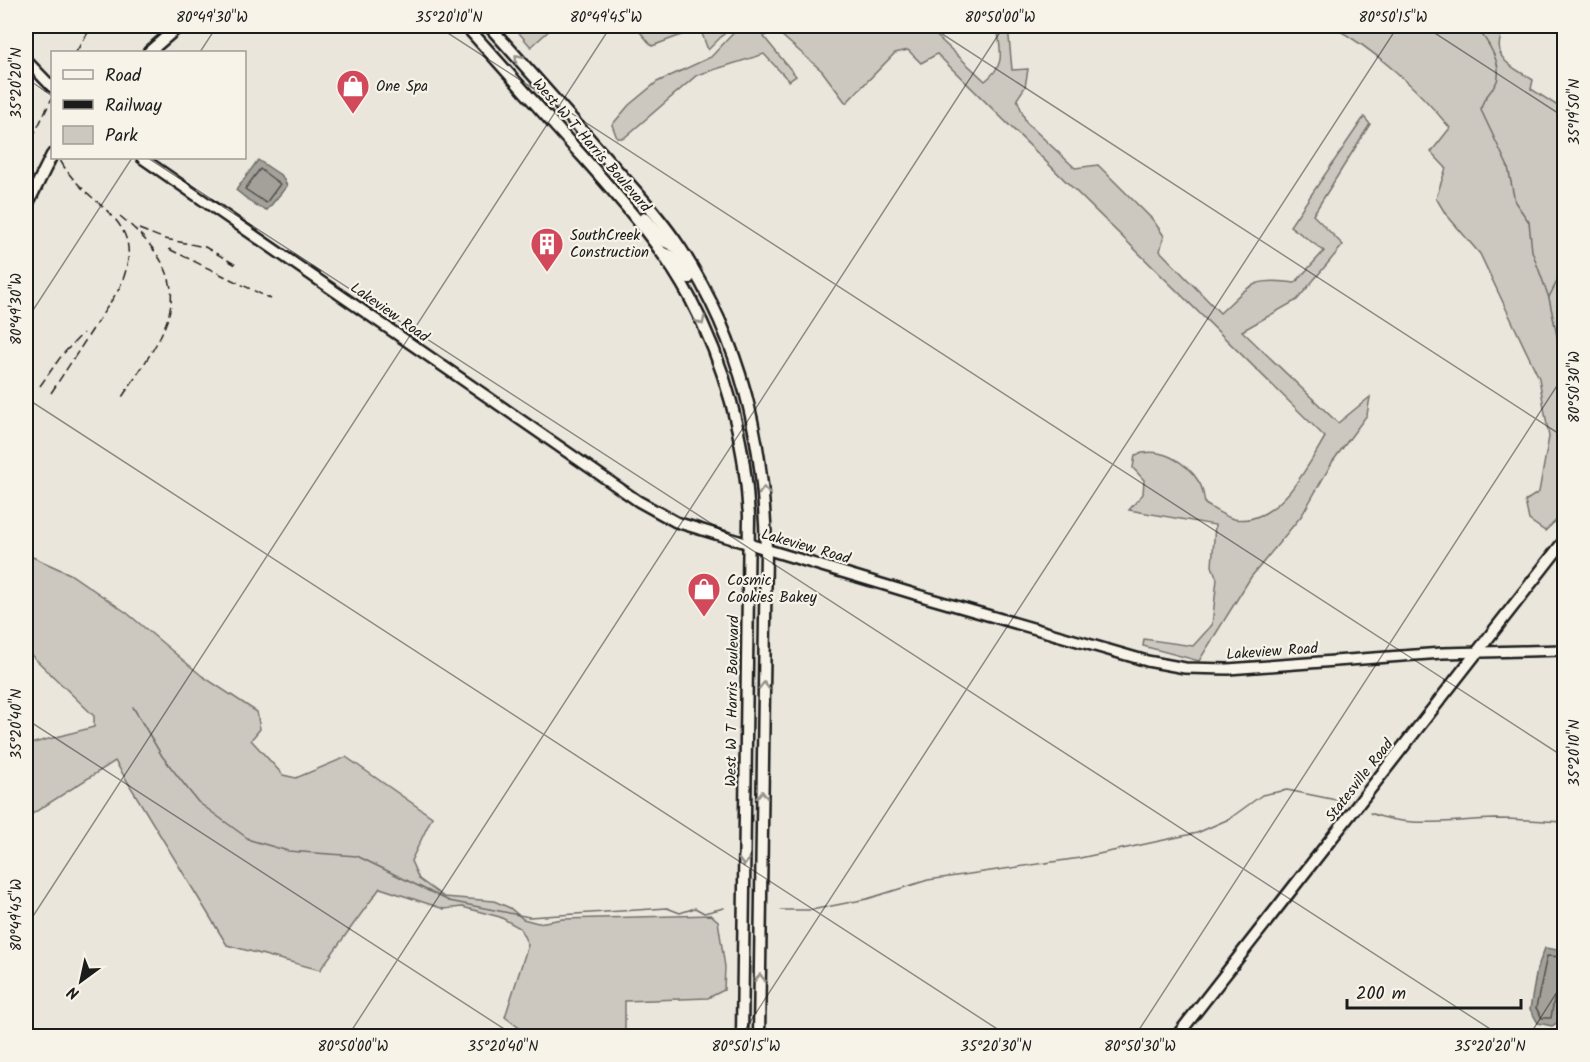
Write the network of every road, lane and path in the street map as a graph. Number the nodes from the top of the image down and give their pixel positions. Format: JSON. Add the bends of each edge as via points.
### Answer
{"nodes":[{"id":1,"x":178,"y":26,"type":"edge"},
{"id":2,"x":466,"y":26,"type":"edge"},
{"id":3,"x":489,"y":26,"type":"edge"},
{"id":4,"x":150,"y":51,"type":"edge"},
{"id":5,"x":26,"y":60,"type":"edge"},
{"id":6,"x":51,"y":86,"type":"edge"},
{"id":7,"x":51,"y":156,"type":"edge"},
{"id":8,"x":143,"y":159,"type":"edge"},
{"id":9,"x":591,"y":166,"type":"junction"},
{"id":10,"x":26,"y":207,"type":"edge"},
{"id":11,"x":681,"y":249,"type":"junction"},
{"id":12,"x":663,"y":253,"type":"junction"},
{"id":13,"x":733,"y":350,"type":"junction"},
{"id":14,"x":1564,"y":541,"type":"edge"},
{"id":15,"x":749,"y":546,"type":"junction"},
{"id":16,"x":766,"y":551,"type":"junction"},
{"id":17,"x":1564,"y":650,"type":"edge"},
{"id":18,"x":1477,"y":653,"type":"junction"},
{"id":19,"x":742,"y":1036,"type":"edge"},
{"id":20,"x":759,"y":1036,"type":"edge"},
{"id":21,"x":1178,"y":1036,"type":"edge"}],
"edges":[{"from":1,"to":4,"type":"main road"},
{"from":2,"to":9,"type":"main road","name":"West W T Harris Boulevard"},
{"from":11,"to":3,"type":"main road","name":"West W T Harris Boulevard","one_way":true,"via":[[627,180]]},
{"from":5,"to":6,"type":"main road"},
{"from":7,"to":10,"type":"main road"},
{"from":8,"to":15,"type":"main road","name":"Lakeview Road","via":[[638,501],[676,522]]},
{"from":9,"to":11,"type":"main road","via":[[624,195],[666,242]]},
{"from":9,"to":12,"type":"main road","name":"West W T Harris Boulevard"},
{"from":11,"to":13,"type":"main road","name":"West W T Harris Boulevard"},
{"from":12,"to":13,"type":"main road","via":[[680,263]]},
{"from":12,"to":15,"type":"main road","name":"West W T Harris Boulevard","one_way":true,"via":[[702,322],[731,398],[746,478]]},
{"from":16,"to":13,"type":"main road","name":"West W T Harris Boulevard","one_way":true,"via":[[760,451]]},
{"from":14,"to":18,"type":"main road","name":"Statesville Road"},
{"from":15,"to":16,"type":"main road","name":"Lakeview Road"},
{"from":15,"to":19,"type":"main road","name":"West W T Harris Boulevard","one_way":true},
{"from":16,"to":18,"type":"main road","name":"Lakeview Road","via":[[1147,661],[1185,668],[1228,669]]},
{"from":20,"to":16,"type":"main road","name":"West W T Harris Boulevard","one_way":true},
{"from":17,"to":18,"type":"main road","name":"Lakeview Road"},
{"from":18,"to":21,"type":"main road","name":"Statesville Road"}]}
